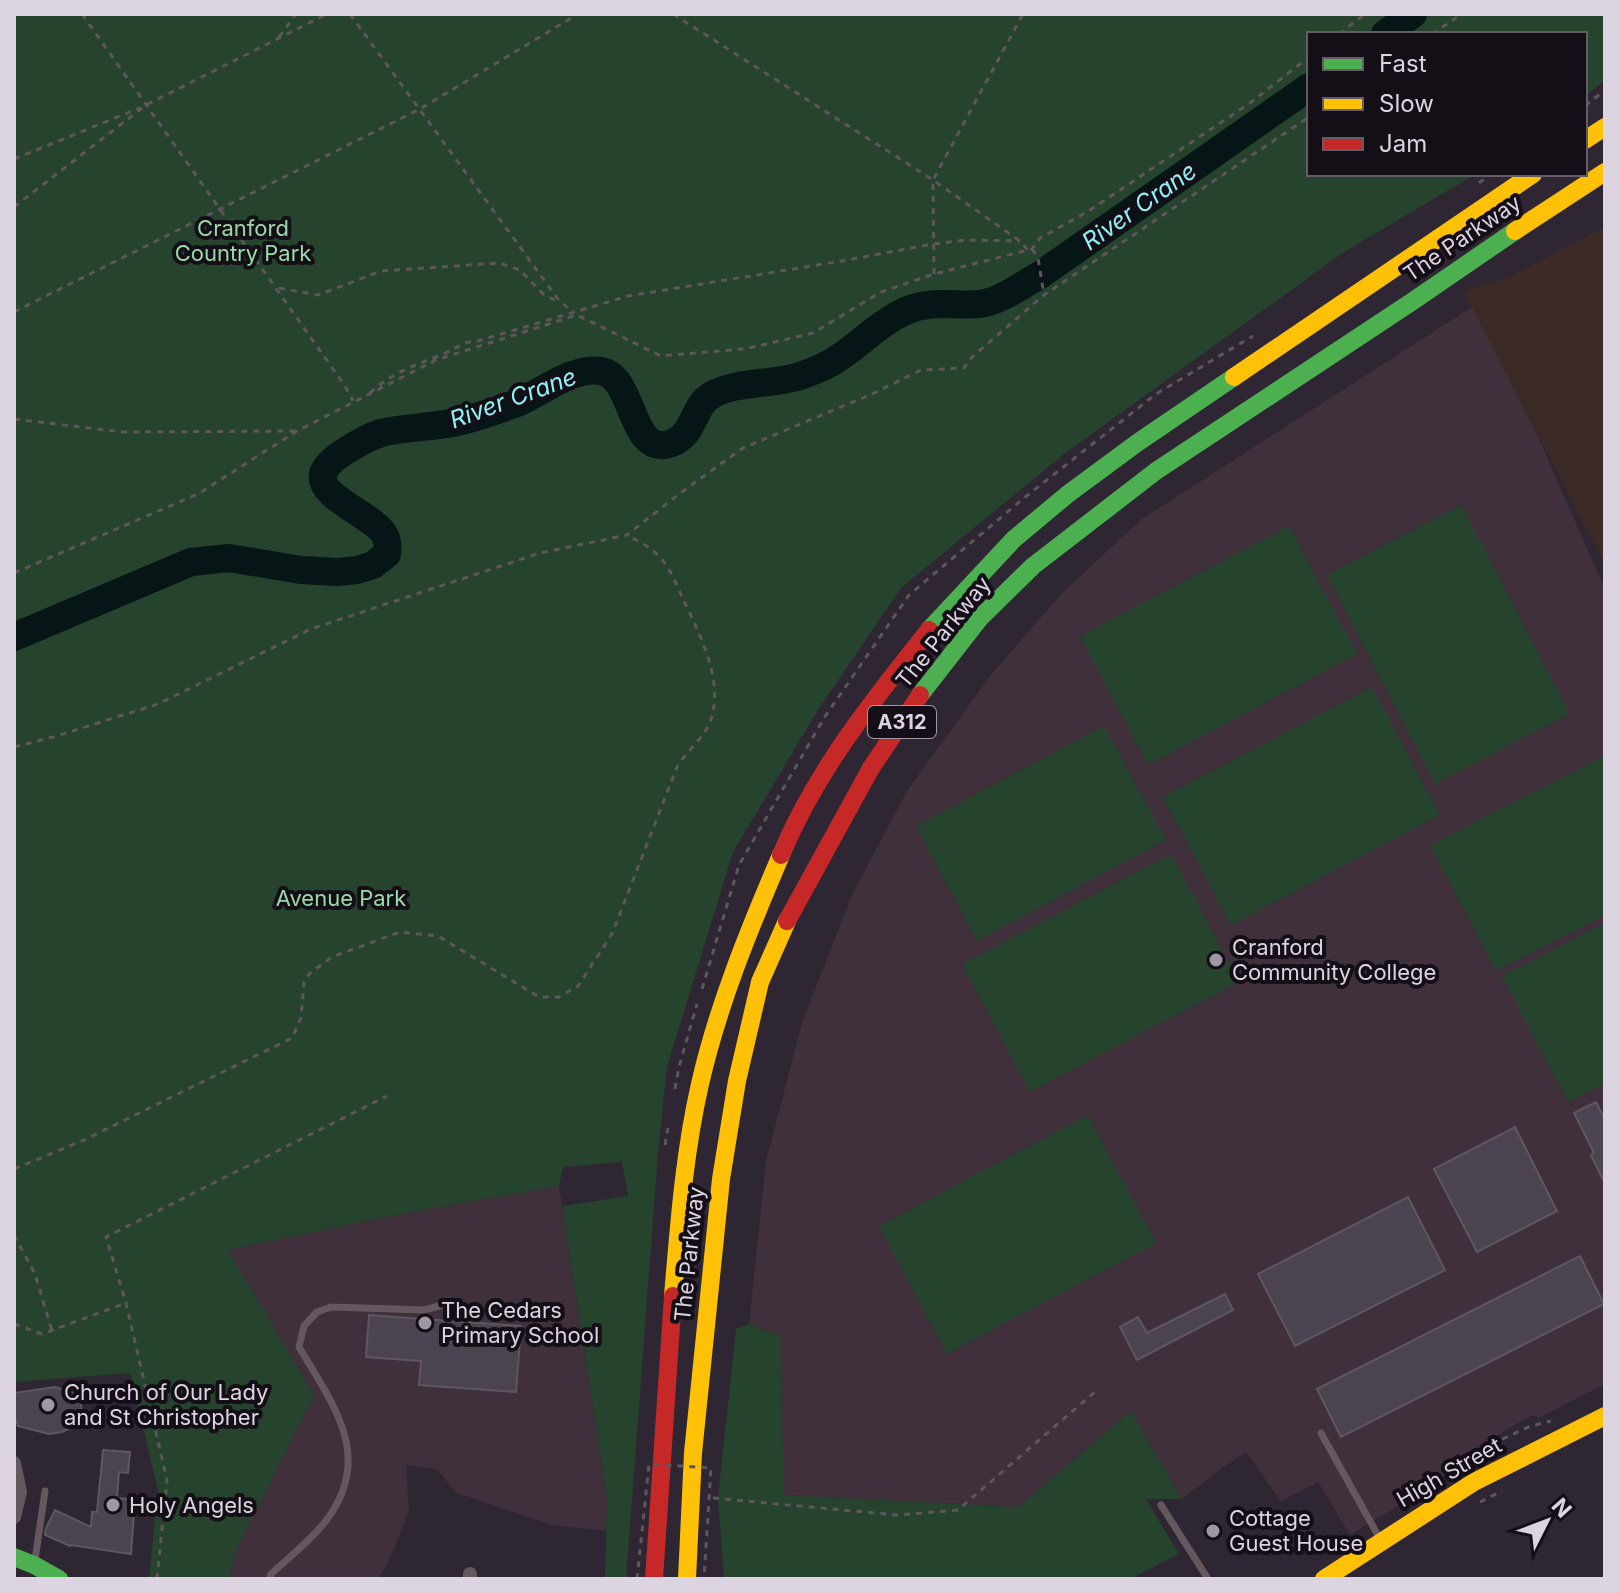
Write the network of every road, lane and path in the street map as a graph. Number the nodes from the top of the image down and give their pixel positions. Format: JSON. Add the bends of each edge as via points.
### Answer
{"nodes":[{"id":1,"x":82,"y":14,"type":"edge"},
{"id":2,"x":296,"y":14,"type":"edge"},
{"id":3,"x":327,"y":14,"type":"edge"},
{"id":4,"x":350,"y":14,"type":"edge"},
{"id":5,"x":578,"y":14,"type":"edge"},
{"id":6,"x":673,"y":14,"type":"edge"},
{"id":7,"x":1023,"y":14,"type":"edge"},
{"id":8,"x":1365,"y":14,"type":"edge"},
{"id":9,"x":1462,"y":14,"type":"edge"},
{"id":10,"x":1342,"y":32,"type":"edge"},
{"id":11,"x":1435,"y":32,"type":"edge"},
{"id":12,"x":277,"y":39,"type":"junction"},
{"id":13,"x":1307,"y":59,"type":"edge"},
{"id":14,"x":1605,"y":90,"type":"edge"},
{"id":15,"x":1587,"y":104,"type":"edge"},
{"id":16,"x":145,"y":106,"type":"junction"},
{"id":17,"x":420,"y":109,"type":"junction"},
{"id":18,"x":1307,"y":118,"type":"edge"},
{"id":19,"x":1605,"y":127,"type":"edge"},
{"id":20,"x":1587,"y":139,"type":"edge"},
{"id":21,"x":14,"y":159,"type":"edge"},
{"id":22,"x":1605,"y":172,"type":"edge"},
{"id":23,"x":1530,"y":176,"type":"edge"},
{"id":24,"x":933,"y":180,"type":"junction"},
{"id":25,"x":14,"y":207,"type":"edge"},
{"id":26,"x":220,"y":209,"type":"junction"},
{"id":27,"x":1020,"y":241,"type":"junction"},
{"id":28,"x":933,"y":244,"type":"junction"},
{"id":29,"x":1030,"y":249,"type":"junction"},
{"id":30,"x":934,"y":274,"type":"junction"},
{"id":31,"x":276,"y":288,"type":"junction"},
{"id":32,"x":1044,"y":295,"type":"junction"},
{"id":33,"x":560,"y":302,"type":"junction"},
{"id":34,"x":14,"y":312,"type":"edge"},
{"id":35,"x":575,"y":313,"type":"junction"},
{"id":36,"x":1251,"y":337,"type":"dead end"},
{"id":37,"x":367,"y":395,"type":"junction"},
{"id":38,"x":354,"y":402,"type":"junction"},
{"id":39,"x":14,"y":419,"type":"edge"},
{"id":40,"x":297,"y":431,"type":"junction"},
{"id":41,"x":627,"y":535,"type":"junction"},
{"id":42,"x":14,"y":573,"type":"edge"},
{"id":43,"x":14,"y":747,"type":"edge"},
{"id":44,"x":387,"y":1096,"type":"dead end"},
{"id":45,"x":674,"y":1097,"type":"dead end"},
{"id":46,"x":669,"y":1125,"type":"dead end"},
{"id":47,"x":664,"y":1153,"type":"dead end"},
{"id":48,"x":14,"y":1169,"type":"edge"},
{"id":49,"x":14,"y":1235,"type":"edge"},
{"id":50,"x":126,"y":1303,"type":"junction"},
{"id":51,"x":447,"y":1304,"type":"dead end"},
{"id":52,"x":14,"y":1324,"type":"edge"},
{"id":53,"x":52,"y":1331,"type":"junction"},
{"id":54,"x":1097,"y":1390,"type":"dead end"},
{"id":55,"x":1605,"y":1416,"type":"edge"},
{"id":56,"x":1321,"y":1433,"type":"dead end"},
{"id":57,"x":14,"y":1463,"type":"edge"},
{"id":58,"x":45,"y":1491,"type":"dead end"},
{"id":59,"x":1501,"y":1491,"type":"dead end"},
{"id":60,"x":709,"y":1497,"type":"junction"},
{"id":61,"x":1161,"y":1505,"type":"dead end"},
{"id":62,"x":1475,"y":1505,"type":"dead end"},
{"id":63,"x":14,"y":1517,"type":"edge"},
{"id":64,"x":1381,"y":1541,"type":"junction"},
{"id":65,"x":634,"y":1548,"type":"dead end"},
{"id":66,"x":14,"y":1557,"type":"edge"},
{"id":67,"x":34,"y":1565,"type":"junction"},
{"id":68,"x":1333,"y":1576,"type":"edge"},
{"id":69,"x":59,"y":1579,"type":"edge"},
{"id":70,"x":157,"y":1579,"type":"edge"},
{"id":71,"x":269,"y":1579,"type":"edge"},
{"id":72,"x":635,"y":1579,"type":"edge"},
{"id":73,"x":654,"y":1579,"type":"edge"},
{"id":74,"x":687,"y":1579,"type":"edge"},
{"id":75,"x":704,"y":1579,"type":"edge"},
{"id":76,"x":1208,"y":1579,"type":"edge"}],
"edges":[{"from":1,"to":16,"type":"path"},
{"from":2,"to":12,"type":"path"},
{"from":3,"to":12,"type":"path"},
{"from":4,"to":17,"type":"path"},
{"from":5,"to":17,"type":"path"},
{"from":6,"to":24,"type":"path"},
{"from":7,"to":24,"type":"path"},
{"from":8,"to":10,"type":"path"},
{"from":9,"to":11,"type":"path"},
{"from":12,"to":16,"type":"path"},
{"from":13,"to":29,"type":"path","via":[[1250,103]]},
{"from":14,"to":15,"type":"path"},
{"from":16,"to":21,"type":"path"},
{"from":16,"to":25,"type":"path"},
{"from":16,"to":26,"type":"path"},
{"from":17,"to":26,"type":"path"},
{"from":17,"to":33,"type":"path"},
{"from":18,"to":32,"type":"path"},
{"from":19,"to":20,"type":"main road"},
{"from":22,"to":74,"type":"main road","name":"The Parkway","number":"A312","via":[[1156,471],[1033,566],[980,618],[871,768],[760,982],[737,1081],[703,1348]]},
{"from":23,"to":73,"type":"main road","name":"The Parkway","number":"A312","via":[[1137,443],[1014,539],[931,627],[820,776],[751,925],[723,999],[700,1084],[683,1178]]},
{"from":24,"to":27,"type":"path"},
{"from":24,"to":28,"type":"path"},
{"from":26,"to":31,"type":"path"},
{"from":26,"to":34,"type":"path"},
{"from":27,"to":28,"type":"path"},
{"from":27,"to":29,"type":"path"},
{"from":28,"to":30,"type":"path"},
{"from":28,"to":35,"type":"path","via":[[628,296]]},
{"from":29,"to":30,"type":"path"},
{"from":29,"to":32,"type":"path","via":[[1038,258]]},
{"from":30,"to":35,"type":"path","via":[[881,292],[813,333],[745,349],[661,356]]},
{"from":31,"to":33,"type":"path","via":[[318,295],[381,271],[499,263],[520,270],[545,296]]},
{"from":31,"to":38,"type":"path"},
{"from":32,"to":41,"type":"path","via":[[964,368],[921,370],[743,448]]},
{"from":33,"to":35,"type":"path"},
{"from":35,"to":37,"type":"path","via":[[436,360]]},
{"from":35,"to":37,"type":"path","via":[[466,341],[382,380]]},
{"from":36,"to":45,"type":"path","via":[[1156,394],[909,595],[824,718],[739,865]]},
{"from":37,"to":38,"type":"path"},
{"from":38,"to":40,"type":"path"},
{"from":39,"to":40,"type":"path","via":[[123,432]]},
{"from":40,"to":42,"type":"path","via":[[198,494]]},
{"from":41,"to":43,"type":"path","via":[[540,553],[311,629],[158,704]]},
{"from":41,"to":48,"type":"path","via":[[662,559],[671,574],[707,654],[715,700],[710,725],[677,767],[612,934],[578,986],[559,997],[539,997],[438,936],[400,932],[332,957],[310,973],[292,1038]]},
{"from":44,"to":50,"type":"path","via":[[106,1237]]},
{"from":46,"to":47,"type":"path"},
{"from":49,"to":53,"type":"path","via":[[35,1274]]},
{"from":50,"to":53,"type":"path"},
{"from":50,"to":70,"type":"path","via":[[167,1480]]},
{"from":51,"to":71,"type":"lane","via":[[424,1310],[331,1307],[304,1326],[299,1347],[342,1424],[350,1457],[342,1493],[324,1523]]},
{"from":52,"to":53,"type":"path","via":[[42,1334]]},
{"from":54,"to":60,"type":"path","via":[[958,1510],[897,1515]]},
{"from":55,"to":64,"type":"main road","name":"High Street","via":[[1474,1482]]},
{"from":56,"to":64,"type":"lane"},
{"from":57,"to":63,"type":"street","via":[[20,1492]]},
{"from":58,"to":67,"type":"lane"},
{"from":59,"to":62,"type":"path"},
{"from":60,"to":72,"type":"path","bridge":true,"via":[[711,1468],[649,1464]]},
{"from":60,"to":75,"type":"path","bridge":true},
{"from":61,"to":76,"type":"lane"},
{"from":64,"to":68,"type":"main road","name":"High Street"},
{"from":65,"to":72,"type":"path"},
{"from":66,"to":67,"type":"main road"},
{"from":67,"to":69,"type":"main road"}]}
